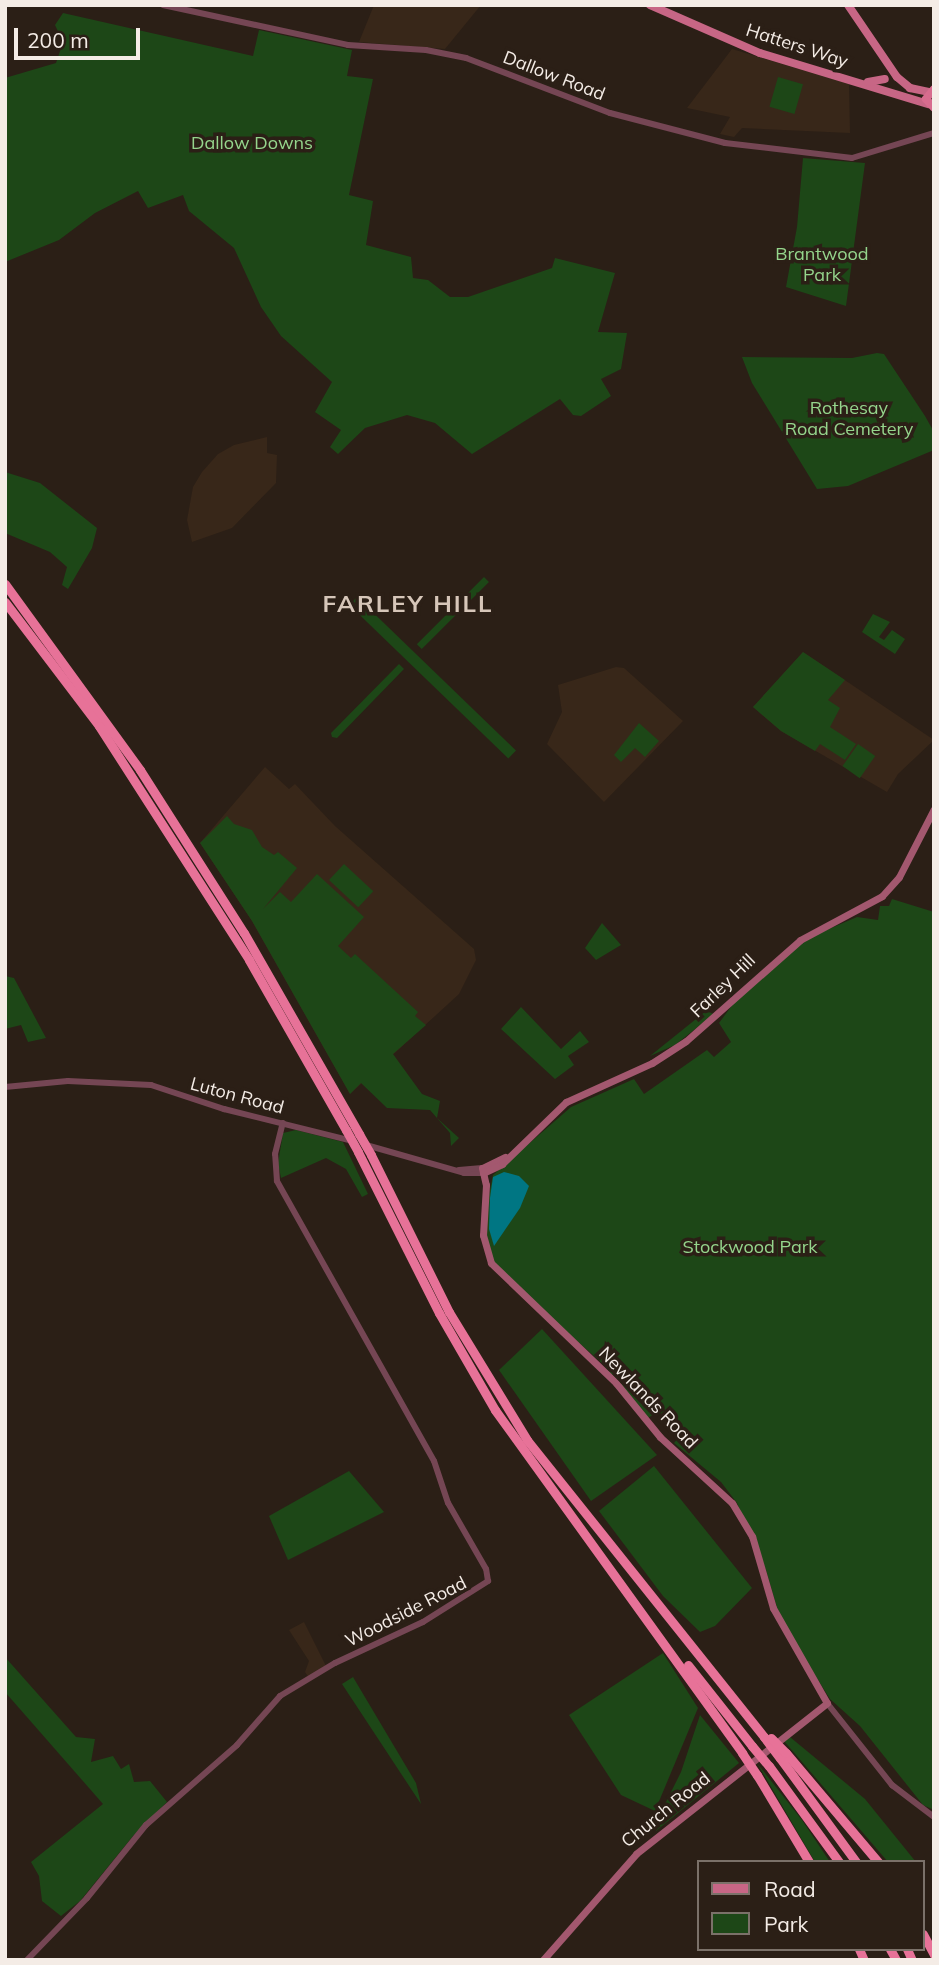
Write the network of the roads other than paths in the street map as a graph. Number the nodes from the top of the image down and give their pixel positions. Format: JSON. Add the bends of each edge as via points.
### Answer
{"nodes":[{"id":1,"x":163,"y":5,"type":"edge"},
{"id":2,"x":650,"y":5,"type":"edge"},
{"id":3,"x":845,"y":5,"type":"edge"},
{"id":4,"x":897,"y":77,"type":"junction"},
{"id":5,"x":886,"y":78,"type":"junction"},
{"id":6,"x":858,"y":82,"type":"junction"},
{"id":7,"x":931,"y":90,"type":"edge"},
{"id":8,"x":893,"y":92,"type":"junction"},
{"id":9,"x":931,"y":108,"type":"edge"},
{"id":10,"x":933,"y":132,"type":"edge"},
{"id":11,"x":5,"y":584,"type":"edge"},
{"id":12,"x":5,"y":602,"type":"edge"},
{"id":13,"x":934,"y":809,"type":"edge"},
{"id":14,"x":5,"y":1087,"type":"edge"},
{"id":15,"x":283,"y":1123,"type":"junction"},
{"id":16,"x":505,"y":1157,"type":"junction"},
{"id":17,"x":495,"y":1168,"type":"junction"},
{"id":18,"x":482,"y":1170,"type":"junction"},
{"id":19,"x":486,"y":1185,"type":"junction"},
{"id":20,"x":582,"y":1532,"type":"junction"},
{"id":21,"x":827,"y":1703,"type":"junction"},
{"id":22,"x":783,"y":1756,"type":"junction"},
{"id":23,"x":934,"y":1816,"type":"edge"},
{"id":24,"x":808,"y":1860,"type":"edge"},
{"id":25,"x":838,"y":1860,"type":"edge"},
{"id":26,"x":855,"y":1860,"type":"edge"},
{"id":27,"x":876,"y":1860,"type":"edge"},
{"id":28,"x":925,"y":1938,"type":"edge"},
{"id":29,"x":934,"y":1955,"type":"edge"},
{"id":30,"x":27,"y":1960,"type":"edge"},
{"id":31,"x":543,"y":1960,"type":"edge"}],
"edges":[{"from":1,"to":10,"type":"street","name":"Dallow Road","via":[[348,45],[464,57],[610,113],[725,143],[852,158]]},
{"from":2,"to":6,"type":"main road","name":"Hatters Way","via":[[760,53]]},
{"from":3,"to":4,"type":"main road"},
{"from":3,"to":5,"type":"main road","via":[[886,65]]},
{"from":4,"to":5,"type":"main road","name":"Hatters Way"},
{"from":4,"to":7,"type":"main road","via":[[910,88]]},
{"from":5,"to":6,"type":"main road","name":"Hatters Way"},
{"from":5,"to":8,"type":"main road","via":[[885,85]]},
{"from":6,"to":8,"type":"main road","name":"Hatters Way"},
{"from":7,"to":9,"type":"highway"},
{"from":8,"to":9,"type":"main road","name":"Hatters Way"},
{"from":11,"to":22,"type":"highway","bridge":true,"via":[[140,770],[244,933],[359,1134],[449,1312],[527,1440]]},
{"from":12,"to":20,"type":"highway","bridge":true,"via":[[99,726],[249,960],[346,1130],[439,1313],[495,1410]]},
{"from":13,"to":16,"type":"main road","name":"Farley Hill","via":[[888,891],[800,940],[686,1041],[652,1063],[566,1102]]},
{"from":14,"to":15,"type":"street","name":"Luton Road","via":[[68,1081],[151,1084]]},
{"from":15,"to":18,"type":"street","name":"Luton Road","via":[[457,1170]]},
{"from":15,"to":30,"type":"street","name":"Woodside Road","via":[[275,1154],[277,1181],[434,1461],[449,1503],[486,1569],[488,1581],[423,1622],[335,1663],[280,1696],[237,1745],[146,1825],[87,1898]]},
{"from":16,"to":17,"type":"main road","name":"Farley Hill"},
{"from":16,"to":18,"type":"main road","name":"Farley Hill"},
{"from":17,"to":18,"type":"main road","name":"Farley Hill"},
{"from":17,"to":19,"type":"main road"},
{"from":18,"to":19,"type":"main road","name":"Newlands Road"},
{"from":19,"to":21,"type":"main road","name":"Newlands Road","via":[[483,1235],[491,1263],[617,1383],[660,1437],[732,1503],[752,1536],[773,1608]]},
{"from":20,"to":24,"type":"highway","bridge":true,"via":[[743,1753]]},
{"from":20,"to":25,"type":"highway","bridge":true,"via":[[769,1766]]},
{"from":21,"to":23,"type":"street","name":"Newlands Road","via":[[892,1785]]},
{"from":21,"to":31,"type":"main road","name":"Church Road","via":[[636,1854]]},
{"from":22,"to":26,"type":"highway"},
{"from":22,"to":27,"type":"highway"},
{"from":28,"to":29,"type":"highway"}]}
